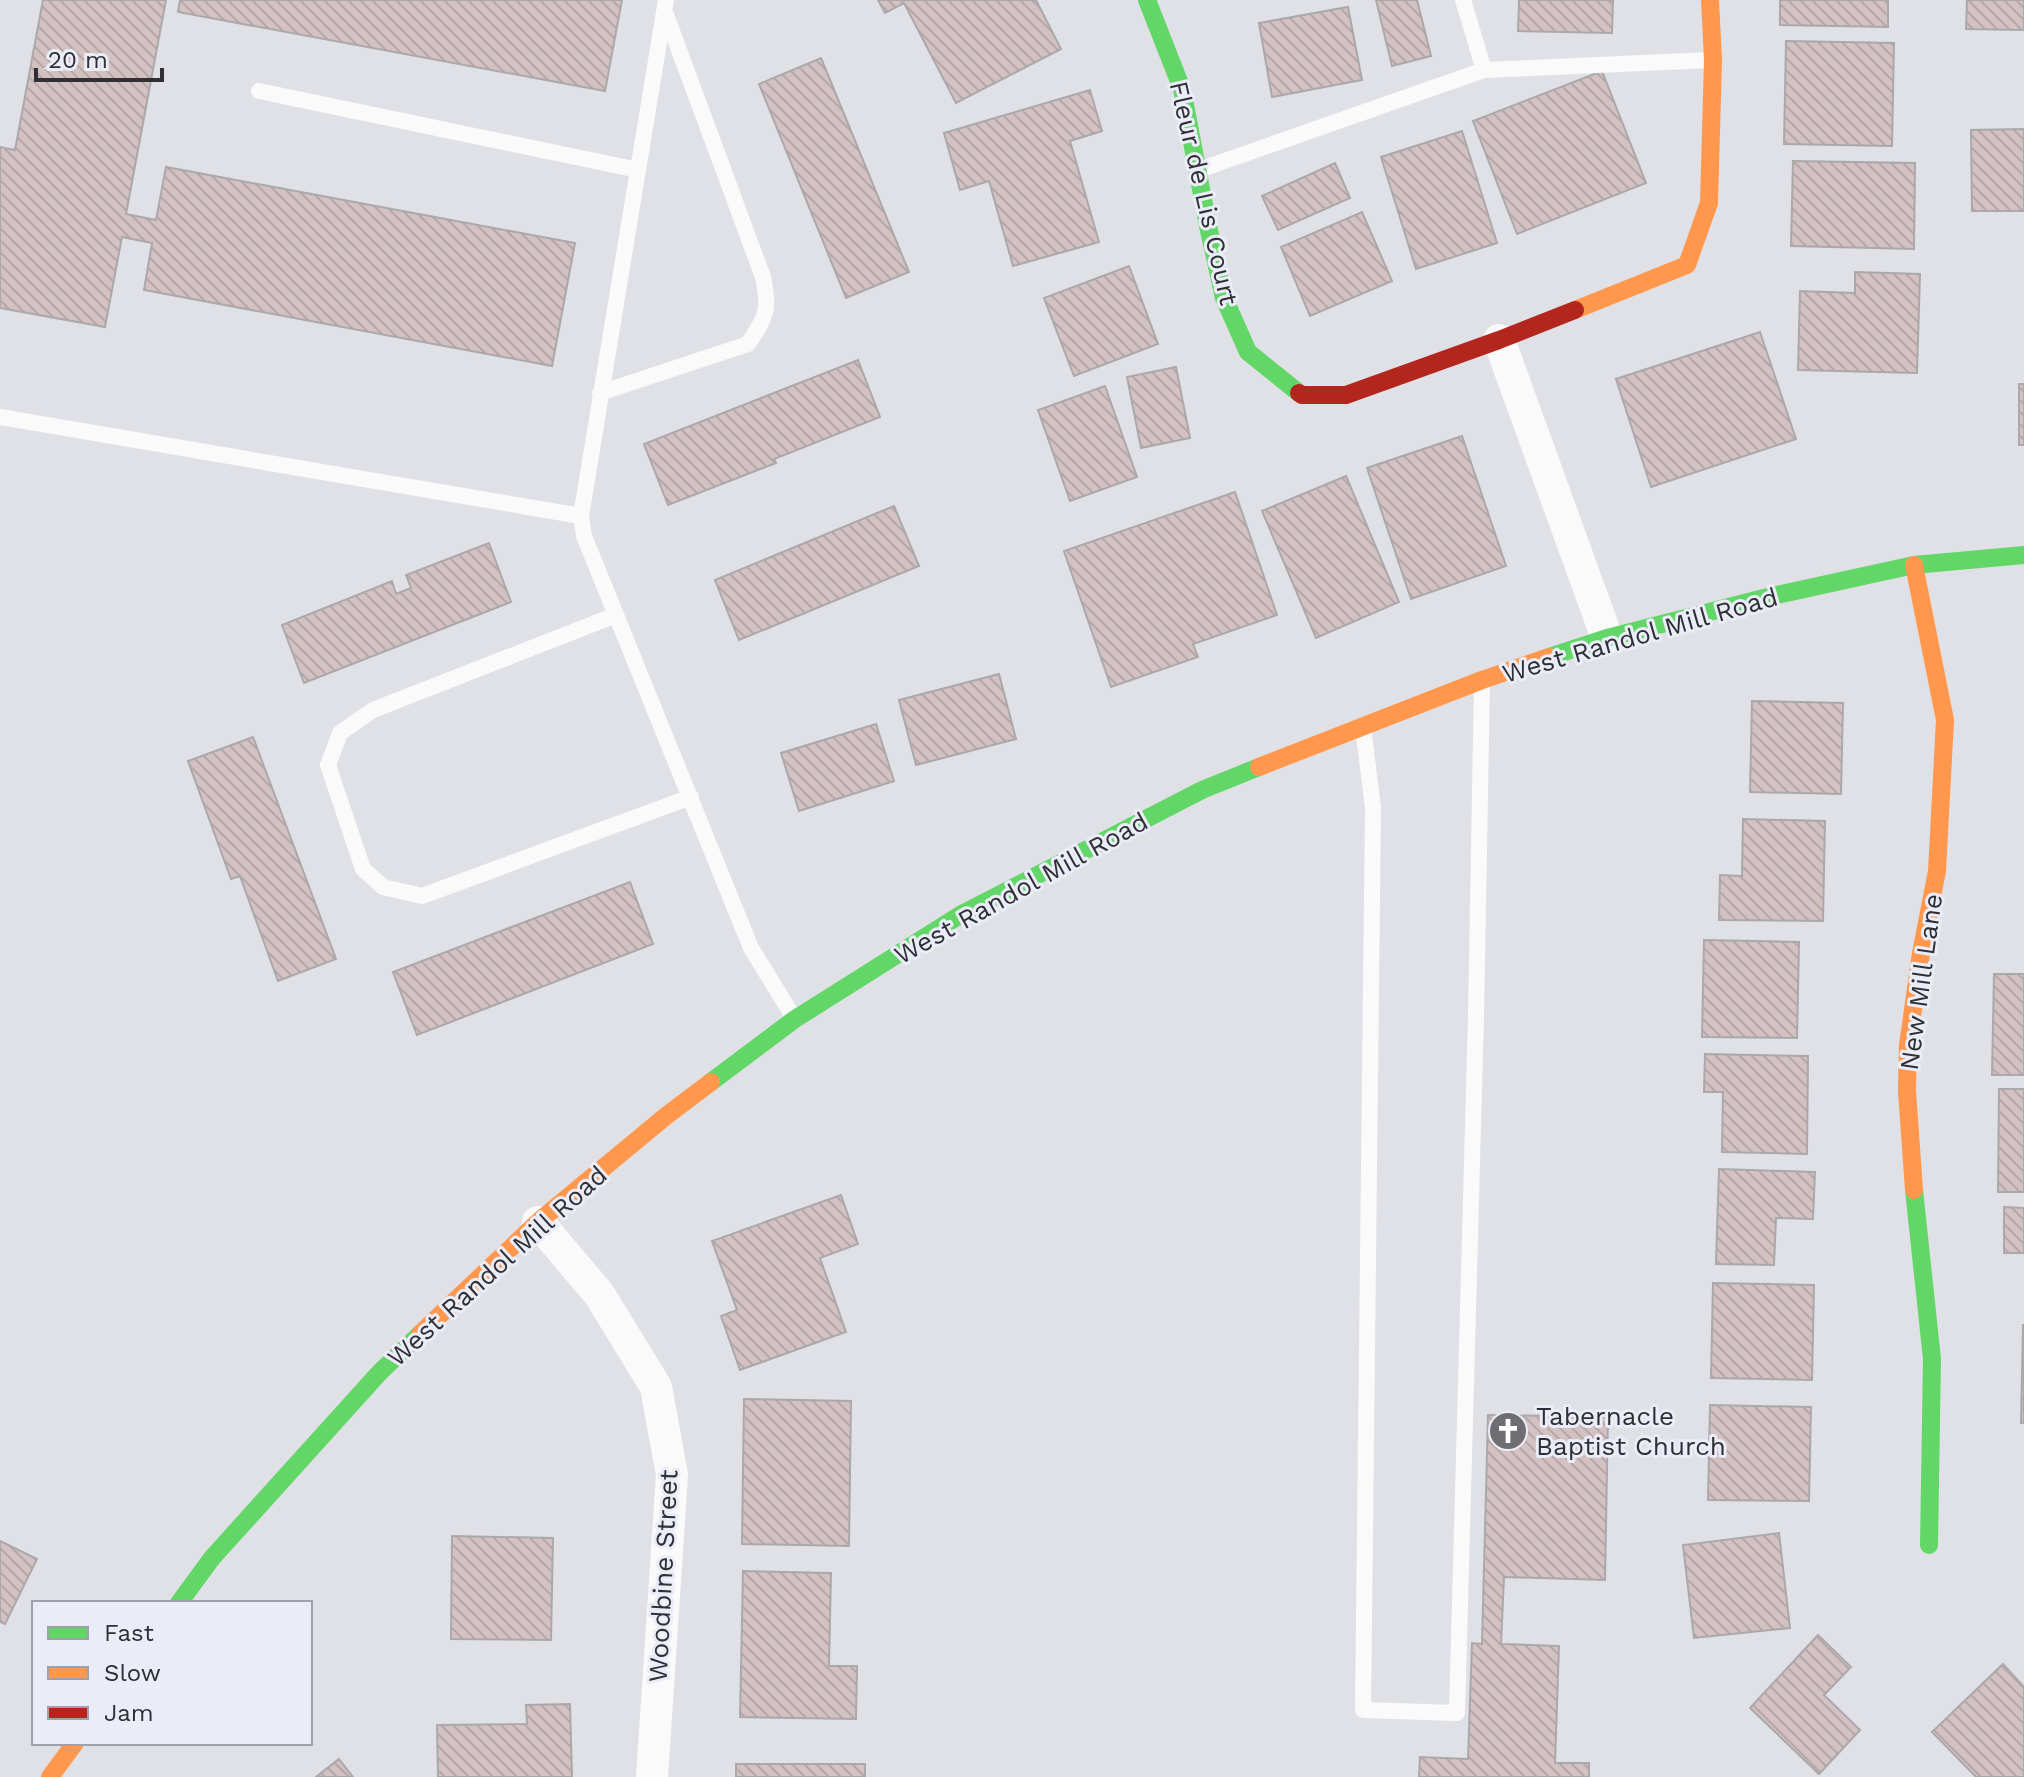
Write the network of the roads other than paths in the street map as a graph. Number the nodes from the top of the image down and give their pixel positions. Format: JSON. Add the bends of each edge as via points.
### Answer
{"nodes":[{"id":1,"x":1147,"y":0,"type":"edge"},
{"id":2,"x":1463,"y":0,"type":"edge"},
{"id":3,"x":1710,"y":0,"type":"edge"},
{"id":4,"x":665,"y":5,"type":"edge"},
{"id":5,"x":1713,"y":60,"type":"junction"},
{"id":6,"x":1484,"y":70,"type":"junction"},
{"id":7,"x":259,"y":91,"type":"dead end"},
{"id":8,"x":638,"y":170,"type":"junction"},
{"id":9,"x":1198,"y":170,"type":"junction"},
{"id":10,"x":1499,"y":340,"type":"junction"},
{"id":11,"x":600,"y":393,"type":"junction"},
{"id":12,"x":0,"y":417,"type":"edge"},
{"id":13,"x":581,"y":516,"type":"junction"},
{"id":14,"x":2024,"y":555,"type":"edge"},
{"id":15,"x":1914,"y":565,"type":"junction"},
{"id":16,"x":616,"y":615,"type":"junction"},
{"id":17,"x":1607,"y":638,"type":"junction"},
{"id":18,"x":1482,"y":680,"type":"junction"},
{"id":19,"x":1363,"y":725,"type":"junction"},
{"id":20,"x":691,"y":797,"type":"junction"},
{"id":21,"x":795,"y":1019,"type":"junction"},
{"id":22,"x":538,"y":1222,"type":"junction"},
{"id":23,"x":1929,"y":1545,"type":"dead end"},
{"id":24,"x":180,"y":1601,"type":"edge"},
{"id":25,"x":74,"y":1745,"type":"edge"},
{"id":26,"x":50,"y":1777,"type":"edge"},
{"id":27,"x":652,"y":1777,"type":"edge"}],
"edges":[{"from":1,"to":9,"type":"main road","name":"Fleur de Lis Court","via":[[1182,89]]},
{"from":2,"to":6,"type":"lane"},
{"from":3,"to":5,"type":"main road","name":"Fleur de Lis Court"},
{"from":4,"to":8,"type":"lane"},
{"from":4,"to":11,"type":"lane","via":[[768,302],[748,344]]},
{"from":5,"to":6,"type":"lane"},
{"from":5,"to":10,"type":"main road","name":"Fleur de Lis Court","via":[[1709,203],[1687,265]]},
{"from":6,"to":9,"type":"lane"},
{"from":7,"to":8,"type":"lane"},
{"from":8,"to":11,"type":"lane"},
{"from":9,"to":10,"type":"main road","name":"Fleur de Lis Court","via":[[1224,298],[1248,352],[1302,395],[1346,395]]},
{"from":10,"to":17,"type":"street"},
{"from":11,"to":13,"type":"lane"},
{"from":12,"to":13,"type":"lane"},
{"from":13,"to":16,"type":"lane"},
{"from":14,"to":15,"type":"main road","name":"West Randol Mill Road"},
{"from":15,"to":17,"type":"main road","name":"West Randol Mill Road"},
{"from":15,"to":23,"type":"main road","name":"New Mill Lane","via":[[1945,720],[1937,871],[1912,1015],[1907,1091],[1932,1359]]},
{"from":16,"to":20,"type":"lane"},
{"from":16,"to":20,"type":"lane","via":[[373,710],[340,733],[328,765],[363,869],[383,887],[422,896]]},
{"from":17,"to":18,"type":"main road","name":"West Randol Mill Road"},
{"from":18,"to":19,"type":"main road","name":"West Randol Mill Road"},
{"from":18,"to":19,"type":"lane","via":[[1457,1713],[1363,1710],[1373,808]]},
{"from":19,"to":21,"type":"main road","name":"West Randol Mill Road","via":[[1202,790],[960,915]]},
{"from":20,"to":21,"type":"lane","via":[[751,948]]},
{"from":21,"to":22,"type":"main road","name":"West Randol Mill Road"},
{"from":22,"to":24,"type":"main road","name":"West Randol Mill Road","via":[[380,1372],[212,1558]]},
{"from":22,"to":27,"type":"street","name":"Woodbine Street","via":[[599,1294],[656,1387],[672,1475]]},
{"from":25,"to":26,"type":"main road"}]}
